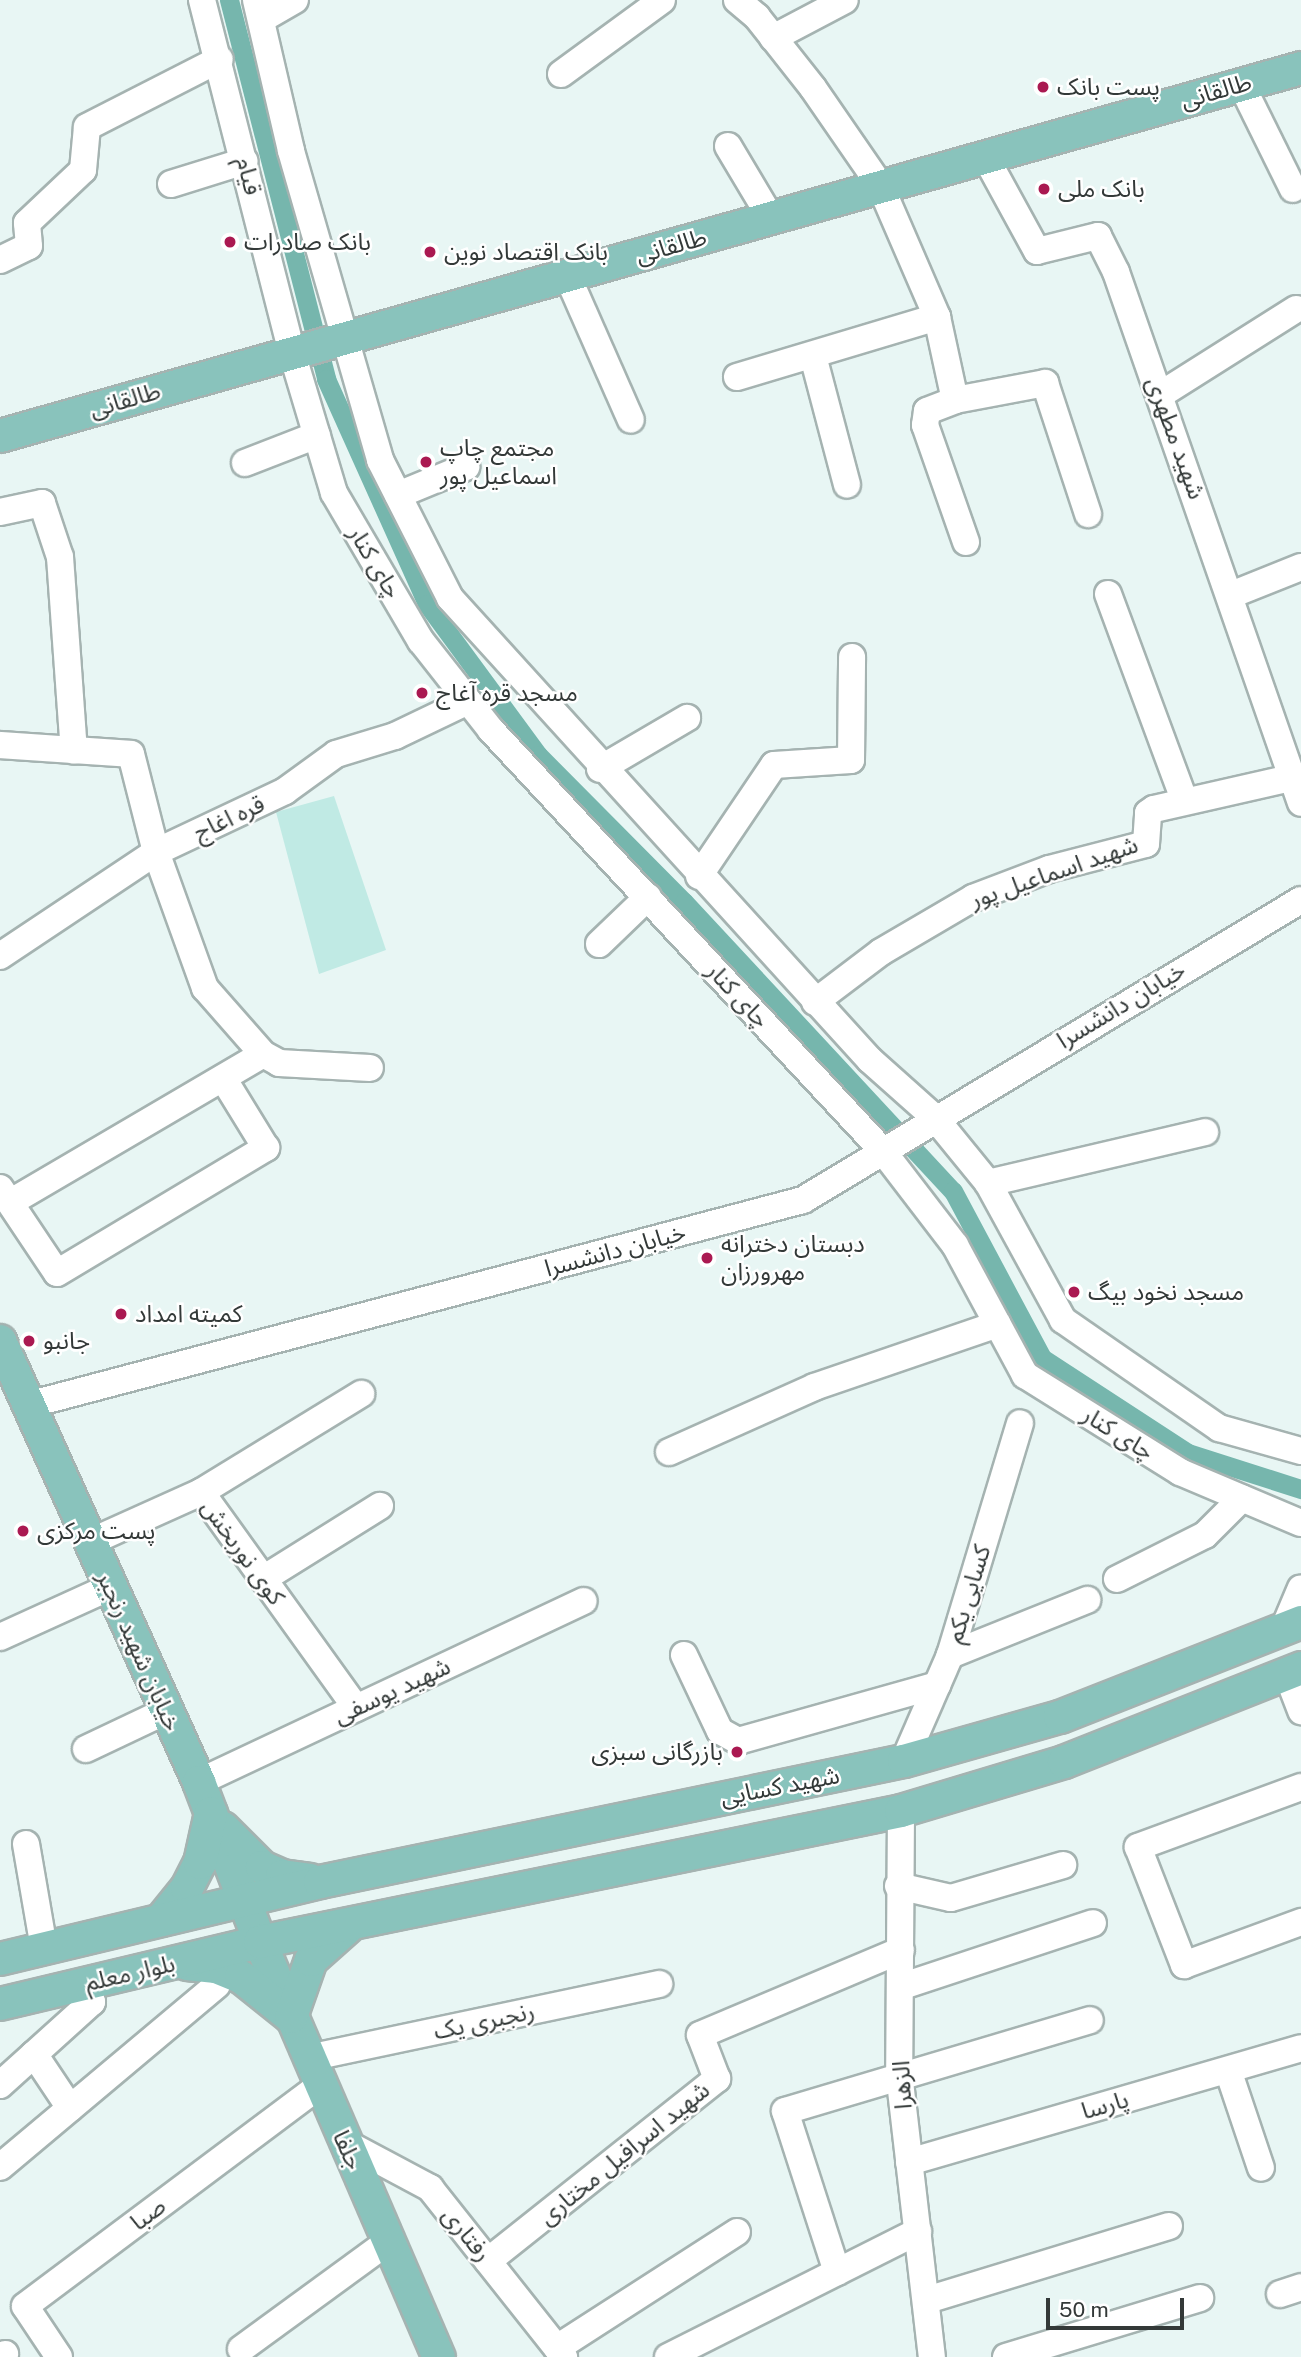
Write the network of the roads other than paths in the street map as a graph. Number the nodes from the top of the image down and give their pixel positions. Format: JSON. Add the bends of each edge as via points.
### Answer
{"nodes":[{"id":1,"x":202,"y":0,"type":"edge"},
{"id":2,"x":295,"y":0,"type":"edge"},
{"id":3,"x":662,"y":0,"type":"edge"},
{"id":4,"x":737,"y":0,"type":"edge"},
{"id":5,"x":845,"y":0,"type":"edge"},
{"id":6,"x":259,"y":10,"type":"edge"},
{"id":7,"x":774,"y":38,"type":"junction"},
{"id":8,"x":220,"y":59,"type":"junction"},
{"id":9,"x":1301,"y":68,"type":"edge"},
{"id":10,"x":561,"y":74,"type":"dead end"},
{"id":11,"x":1241,"y":84,"type":"junction"},
{"id":12,"x":728,"y":146,"type":"dead end"},
{"id":13,"x":986,"y":158,"type":"junction"},
{"id":14,"x":245,"y":161,"type":"junction"},
{"id":15,"x":171,"y":184,"type":"dead end"},
{"id":16,"x":880,"y":185,"type":"junction"},
{"id":17,"x":1293,"y":189,"type":"dead end"},
{"id":18,"x":771,"y":218,"type":"junction"},
{"id":19,"x":0,"y":260,"type":"edge"},
{"id":20,"x":567,"y":275,"type":"junction"},
{"id":21,"x":1296,"y":309,"type":"dead end"},
{"id":22,"x":937,"y":317,"type":"junction"},
{"id":23,"x":347,"y":338,"type":"junction"},
{"id":24,"x":292,"y":353,"type":"junction"},
{"id":25,"x":813,"y":356,"type":"junction"},
{"id":26,"x":737,"y":377,"type":"dead end"},
{"id":27,"x":1160,"y":395,"type":"junction"},
{"id":28,"x":955,"y":400,"type":"junction"},
{"id":29,"x":631,"y":420,"type":"dead end"},
{"id":30,"x":317,"y":435,"type":"junction"},
{"id":31,"x":0,"y":436,"type":"edge"},
{"id":32,"x":245,"y":463,"type":"dead end"},
{"id":33,"x":466,"y":467,"type":"dead end"},
{"id":34,"x":847,"y":485,"type":"dead end"},
{"id":35,"x":398,"y":495,"type":"junction"},
{"id":36,"x":0,"y":512,"type":"edge"},
{"id":37,"x":1088,"y":514,"type":"dead end"},
{"id":38,"x":966,"y":542,"type":"dead end"},
{"id":39,"x":1301,"y":567,"type":"edge"},
{"id":40,"x":1108,"y":594,"type":"dead end"},
{"id":41,"x":1231,"y":595,"type":"junction"},
{"id":42,"x":852,"y":657,"type":"dead end"},
{"id":43,"x":468,"y":701,"type":"junction"},
{"id":44,"x":687,"y":718,"type":"dead end"},
{"id":45,"x":0,"y":746,"type":"edge"},
{"id":46,"x":74,"y":750,"type":"junction"},
{"id":47,"x":600,"y":769,"type":"junction"},
{"id":48,"x":1291,"y":778,"type":"junction"},
{"id":49,"x":1184,"y":800,"type":"junction"},
{"id":50,"x":1301,"y":803,"type":"edge"},
{"id":51,"x":156,"y":852,"type":"junction"},
{"id":52,"x":699,"y":876,"type":"junction"},
{"id":53,"x":648,"y":897,"type":"junction"},
{"id":54,"x":1301,"y":900,"type":"edge"},
{"id":55,"x":599,"y":944,"type":"dead end"},
{"id":56,"x":0,"y":956,"type":"edge"},
{"id":57,"x":815,"y":1002,"type":"junction"},
{"id":58,"x":263,"y":1054,"type":"junction"},
{"id":59,"x":370,"y":1068,"type":"dead end"},
{"id":60,"x":223,"y":1078,"type":"junction"},
{"id":61,"x":935,"y":1118,"type":"junction"},
{"id":62,"x":1205,"y":1132,"type":"dead end"},
{"id":63,"x":882,"y":1150,"type":"junction"},
{"id":64,"x":988,"y":1184,"type":"junction"},
{"id":65,"x":6,"y":1195,"type":"edge"},
{"id":66,"x":998,"y":1324,"type":"junction"},
{"id":67,"x":0,"y":1341,"type":"edge"},
{"id":68,"x":361,"y":1394,"type":"dead end"},
{"id":69,"x":28,"y":1405,"type":"junction"},
{"id":70,"x":1020,"y":1423,"type":"dead end"},
{"id":71,"x":1301,"y":1451,"type":"edge"},
{"id":72,"x":669,"y":1452,"type":"dead end"},
{"id":73,"x":201,"y":1492,"type":"junction"},
{"id":74,"x":1242,"y":1498,"type":"junction"},
{"id":75,"x":380,"y":1506,"type":"dead end"},
{"id":76,"x":1297,"y":1526,"type":"edge"},
{"id":77,"x":90,"y":1542,"type":"junction"},
{"id":78,"x":264,"y":1579,"type":"junction"},
{"id":79,"x":1117,"y":1579,"type":"dead end"},
{"id":80,"x":110,"y":1587,"type":"junction"},
{"id":81,"x":1301,"y":1588,"type":"edge"},
{"id":82,"x":1087,"y":1600,"type":"dead end"},
{"id":83,"x":584,"y":1601,"type":"dead end"},
{"id":84,"x":1293,"y":1625,"type":"edge"},
{"id":85,"x":0,"y":1637,"type":"edge"},
{"id":86,"x":684,"y":1655,"type":"dead end"},
{"id":87,"x":950,"y":1656,"type":"junction"},
{"id":88,"x":1294,"y":1671,"type":"edge"},
{"id":89,"x":937,"y":1685,"type":"junction"},
{"id":90,"x":356,"y":1708,"type":"junction"},
{"id":91,"x":166,"y":1711,"type":"junction"},
{"id":92,"x":1301,"y":1712,"type":"edge"},
{"id":93,"x":86,"y":1749,"type":"dead end"},
{"id":94,"x":904,"y":1761,"type":"junction"},
{"id":95,"x":199,"y":1782,"type":"junction"},
{"id":96,"x":1301,"y":1787,"type":"edge"},
{"id":97,"x":901,"y":1811,"type":"junction"},
{"id":98,"x":211,"y":1814,"type":"junction"},
{"id":99,"x":26,"y":1844,"type":"dead end"},
{"id":100,"x":477,"y":1847,"type":"junction"},
{"id":101,"x":1063,"y":1865,"type":"dead end"},
{"id":102,"x":320,"y":1882,"type":"junction"},
{"id":103,"x":898,"y":1886,"type":"junction"},
{"id":104,"x":481,"y":1897,"type":"junction"},
{"id":105,"x":244,"y":1900,"type":"junction"},
{"id":106,"x":161,"y":1920,"type":"junction"},
{"id":107,"x":1301,"y":1922,"type":"edge"},
{"id":108,"x":1093,"y":1923,"type":"dead end"},
{"id":109,"x":352,"y":1924,"type":"junction"},
{"id":110,"x":260,"y":1942,"type":"junction"},
{"id":111,"x":44,"y":1948,"type":"junction"},
{"id":112,"x":901,"y":1950,"type":"junction"},
{"id":113,"x":0,"y":1959,"type":"edge"},
{"id":114,"x":174,"y":1962,"type":"junction"},
{"id":115,"x":86,"y":1983,"type":"junction"},
{"id":116,"x":659,"y":1984,"type":"dead end"},
{"id":117,"x":217,"y":1985,"type":"dead end"},
{"id":118,"x":903,"y":1986,"type":"junction"},
{"id":119,"x":0,"y":2004,"type":"edge"},
{"id":120,"x":291,"y":2017,"type":"junction"},
{"id":121,"x":1090,"y":2020,"type":"dead end"},
{"id":122,"x":1301,"y":2049,"type":"edge"},
{"id":123,"x":34,"y":2054,"type":"junction"},
{"id":124,"x":1228,"y":2070,"type":"junction"},
{"id":125,"x":314,"y":2072,"type":"junction"},
{"id":126,"x":900,"y":2073,"type":"junction"},
{"id":127,"x":0,"y":2085,"type":"edge"},
{"id":128,"x":70,"y":2108,"type":"junction"},
{"id":129,"x":344,"y":2142,"type":"junction"},
{"id":130,"x":909,"y":2162,"type":"junction"},
{"id":131,"x":0,"y":2167,"type":"edge"},
{"id":132,"x":1261,"y":2168,"type":"dead end"},
{"id":133,"x":1169,"y":2227,"type":"dead end"},
{"id":134,"x":918,"y":2231,"type":"junction"},
{"id":135,"x":737,"y":2232,"type":"dead end"},
{"id":136,"x":388,"y":2242,"type":"junction"},
{"id":137,"x":488,"y":2261,"type":"junction"},
{"id":138,"x":837,"y":2272,"type":"junction"},
{"id":139,"x":1200,"y":2298,"type":"dead end"},
{"id":140,"x":927,"y":2300,"type":"junction"},
{"id":141,"x":241,"y":2349,"type":"dead end"},
{"id":142,"x":561,"y":2353,"type":"edge"},
{"id":143,"x":59,"y":2357,"type":"edge"},
{"id":144,"x":439,"y":2357,"type":"edge"},
{"id":145,"x":668,"y":2357,"type":"edge"},
{"id":146,"x":932,"y":2357,"type":"edge"},
{"id":147,"x":1006,"y":2357,"type":"edge"}],
"edges":[{"from":1,"to":8,"type":"street","name":"قیام"},
{"from":2,"to":6,"type":"street"},
{"from":3,"to":10,"type":"street"},
{"from":4,"to":7,"type":"street"},
{"from":5,"to":7,"type":"street"},
{"from":6,"to":23,"type":"street","name":"قیام","via":[[291,151]]},
{"from":7,"to":16,"type":"street"},
{"from":8,"to":14,"type":"street","name":"قیام"},
{"from":8,"to":19,"type":"street","via":[[87,127],[83,170],[27,223],[29,246]]},
{"from":9,"to":11,"type":"main road","name":"طالقانی"},
{"from":11,"to":13,"type":"main road","name":"طالقانی"},
{"from":11,"to":17,"type":"street"},
{"from":12,"to":18,"type":"street"},
{"from":13,"to":16,"type":"main road","name":"طالقانی"},
{"from":13,"to":27,"type":"street","name":"شهید مطهری","via":[[1037,251],[1098,236]]},
{"from":14,"to":15,"type":"street"},
{"from":14,"to":24,"type":"street","name":"قیام"},
{"from":16,"to":18,"type":"main road","name":"طالقانی"},
{"from":16,"to":22,"type":"street"},
{"from":18,"to":20,"type":"main road","name":"طالقانی"},
{"from":20,"to":23,"type":"main road","name":"طالقانی"},
{"from":20,"to":29,"type":"street"},
{"from":21,"to":27,"type":"street"},
{"from":22,"to":25,"type":"street"},
{"from":22,"to":28,"type":"street"},
{"from":23,"to":24,"type":"main road","name":"طالقانی"},
{"from":23,"to":35,"type":"street","name":"چای کنار","via":[[380,460]]},
{"from":24,"to":30,"type":"street","name":"چای کنار"},
{"from":24,"to":31,"type":"main road","name":"طالقانی"},
{"from":25,"to":26,"type":"street"},
{"from":25,"to":34,"type":"street"},
{"from":27,"to":41,"type":"street","name":"شهید مطهری"},
{"from":28,"to":37,"type":"street","via":[[1045,383]]},
{"from":28,"to":38,"type":"street","via":[[927,411],[925,425]]},
{"from":30,"to":32,"type":"street"},
{"from":30,"to":43,"type":"street","name":"چای کنار","via":[[334,494],[421,641]]},
{"from":33,"to":35,"type":"street"},
{"from":35,"to":47,"type":"street","name":"چای کنار","via":[[450,598]]},
{"from":36,"to":46,"type":"street","via":[[42,503],[60,557]]},
{"from":39,"to":41,"type":"street"},
{"from":40,"to":49,"type":"street"},
{"from":41,"to":48,"type":"street","name":"شهید مطهری"},
{"from":42,"to":52,"type":"street","via":[[852,760],[774,765]]},
{"from":43,"to":51,"type":"street","name":"قره اغاج","via":[[395,736],[336,754],[285,791]]},
{"from":43,"to":53,"type":"street","name":"چای کنار"},
{"from":44,"to":47,"type":"street"},
{"from":45,"to":46,"type":"street"},
{"from":46,"to":51,"type":"street","via":[[131,754]]},
{"from":47,"to":52,"type":"street","name":"چای کنار"},
{"from":48,"to":49,"type":"street","name":"شهید اسماعیل پور"},
{"from":48,"to":50,"type":"street","name":"شهید مطهری"},
{"from":49,"to":57,"type":"street","name":"شهید اسماعیل پور","via":[[1148,813],[1146,844],[1049,869],[973,898],[881,952]]},
{"from":51,"to":56,"type":"street","name":"قره اغاج"},
{"from":51,"to":58,"type":"street","via":[[205,988]]},
{"from":52,"to":57,"type":"street","name":"چای کنار"},
{"from":53,"to":55,"type":"street"},
{"from":53,"to":63,"type":"street","name":"چای کنار"},
{"from":54,"to":61,"type":"street","name":"خیابان دانشسرا"},
{"from":57,"to":61,"type":"street","name":"چای کنار"},
{"from":58,"to":59,"type":"street","via":[[279,1063]]},
{"from":58,"to":60,"type":"street"},
{"from":60,"to":65,"type":"street"},
{"from":60,"to":65,"type":"street","via":[[266,1148],[57,1273]]},
{"from":61,"to":63,"type":"street","name":"خیابان دانشسرا"},
{"from":61,"to":64,"type":"street","name":"چای کنار"},
{"from":62,"to":64,"type":"street"},
{"from":63,"to":66,"type":"street","name":"چای کنار","via":[[955,1245]]},
{"from":63,"to":69,"type":"street","name":"خیابان دانشسرا","via":[[803,1200]]},
{"from":64,"to":71,"type":"street","name":"چای کنار","via":[[1063,1321],[1219,1427]]},
{"from":66,"to":72,"type":"street","via":[[814,1387]]},
{"from":66,"to":74,"type":"street","name":"چای کنار","via":[[1025,1375],[1180,1472]]},
{"from":67,"to":69,"type":"main road","name":"خیابان شهید رنجبر"},
{"from":68,"to":73,"type":"street"},
{"from":69,"to":77,"type":"main road","name":"خیابان شهید رنجبر"},
{"from":70,"to":87,"type":"street","name":"کسایی یکم"},
{"from":73,"to":77,"type":"street","name":"کوی نوربخش"},
{"from":73,"to":78,"type":"street","name":"کوی نوربخش"},
{"from":74,"to":76,"type":"street","name":"چای کنار"},
{"from":74,"to":79,"type":"street","via":[[1205,1535]]},
{"from":75,"to":78,"type":"street"},
{"from":77,"to":80,"type":"main road","name":"خیابان شهید رنجبر"},
{"from":78,"to":90,"type":"street","name":"کوی نوربخش"},
{"from":80,"to":85,"type":"street"},
{"from":80,"to":91,"type":"main road","name":"خیابان شهید رنجبر"},
{"from":81,"to":84,"type":"street"},
{"from":82,"to":87,"type":"street"},
{"from":83,"to":90,"type":"street","name":"شهید یوسفی"},
{"from":84,"to":94,"type":"main road","name":"شهید کسایی","via":[[1060,1717]]},
{"from":86,"to":89,"type":"street","via":[[720,1731],[738,1741]]},
{"from":87,"to":89,"type":"street","name":"کسایی یکم"},
{"from":88,"to":92,"type":"street"},
{"from":88,"to":97,"type":"main road","name":"شهید کسایی","via":[[1064,1762]]},
{"from":89,"to":94,"type":"street","name":"کسایی یکم"},
{"from":90,"to":95,"type":"street","name":"شهید یوسفی"},
{"from":91,"to":93,"type":"street"},
{"from":91,"to":95,"type":"main road","name":"خیابان شهید رنجبر"},
{"from":94,"to":100,"type":"main road","name":"شهید کسایی"},
{"from":95,"to":98,"type":"main road","name":"خیابان شهید رنجبر"},
{"from":96,"to":107,"type":"street","via":[[1138,1847],[1184,1965]]},
{"from":97,"to":103,"type":"street","name":"الزهرا"},
{"from":97,"to":104,"type":"main road","name":"شهید کسایی"},
{"from":98,"to":102,"type":"main road","via":[[241,1851],[262,1867],[282,1876]]},
{"from":98,"to":105,"type":"main road","name":"خیابان شهید رنجبر"},
{"from":98,"to":106,"type":"main road","via":[[200,1863]]},
{"from":99,"to":111,"type":"street"},
{"from":100,"to":102,"type":"main road","name":"شهید کسایی"},
{"from":100,"to":104,"type":"main road","via":[[466,1858],[462,1873],[468,1888]]},
{"from":101,"to":103,"type":"street","via":[[951,1898]]},
{"from":102,"to":105,"type":"main road","name":"شهید کسایی"},
{"from":103,"to":112,"type":"street","name":"الزهرا"},
{"from":104,"to":109,"type":"main road","name":"شهید کسایی"},
{"from":105,"to":106,"type":"main road","name":"بلوار معلم"},
{"from":105,"to":110,"type":"main road","name":"خیابان شهید رنجبر"},
{"from":106,"to":111,"type":"main road","name":"بلوار معلم"},
{"from":108,"to":118,"type":"street"},
{"from":109,"to":110,"type":"main road","name":"شهید کسایی"},
{"from":109,"to":120,"type":"main road","via":[[311,1960]]},
{"from":110,"to":114,"type":"main road","name":"بلوار معلم"},
{"from":110,"to":120,"type":"main road","name":"جلفا"},
{"from":111,"to":113,"type":"main road","name":"بلوار معلم"},
{"from":112,"to":118,"type":"street","name":"الزهرا"},
{"from":112,"to":137,"type":"street","name":"شهید اسرافیل مختاری","via":[[700,2035],[716,2079]]},
{"from":114,"to":115,"type":"main road","name":"بلوار معلم"},
{"from":114,"to":120,"type":"main road","via":[[216,1967],[241,1977]]},
{"from":115,"to":119,"type":"main road","name":"بلوار معلم"},
{"from":115,"to":123,"type":"street","via":[[92,2001]]},
{"from":116,"to":125,"type":"street","name":"رنجبری یک"},
{"from":117,"to":128,"type":"street"},
{"from":118,"to":126,"type":"street","name":"الزهرا"},
{"from":120,"to":125,"type":"main road","name":"جلفا"},
{"from":121,"to":126,"type":"street"},
{"from":122,"to":124,"type":"street","name":"پارسا"},
{"from":123,"to":127,"type":"street"},
{"from":123,"to":128,"type":"street"},
{"from":124,"to":130,"type":"street","name":"پارسا"},
{"from":124,"to":132,"type":"street"},
{"from":125,"to":129,"type":"main road","name":"جلفا"},
{"from":125,"to":143,"type":"street","name":"صبا","via":[[25,2306]]},
{"from":126,"to":130,"type":"street","name":"الزهرا"},
{"from":126,"to":138,"type":"street","via":[[785,2111]]},
{"from":128,"to":131,"type":"street"},
{"from":129,"to":136,"type":"main road","name":"جلفا"},
{"from":129,"to":137,"type":"street","name":"رفتاری","via":[[430,2188]]},
{"from":130,"to":134,"type":"street","name":"الزهرا"},
{"from":133,"to":140,"type":"street"},
{"from":134,"to":138,"type":"street"},
{"from":134,"to":140,"type":"street","name":"الزهرا"},
{"from":135,"to":142,"type":"street"},
{"from":136,"to":141,"type":"street"},
{"from":136,"to":144,"type":"main road","name":"جلفا"},
{"from":137,"to":142,"type":"street","name":"رفتاری"},
{"from":138,"to":145,"type":"street"},
{"from":139,"to":147,"type":"street"},
{"from":140,"to":146,"type":"street","name":"الزهرا"}]}
